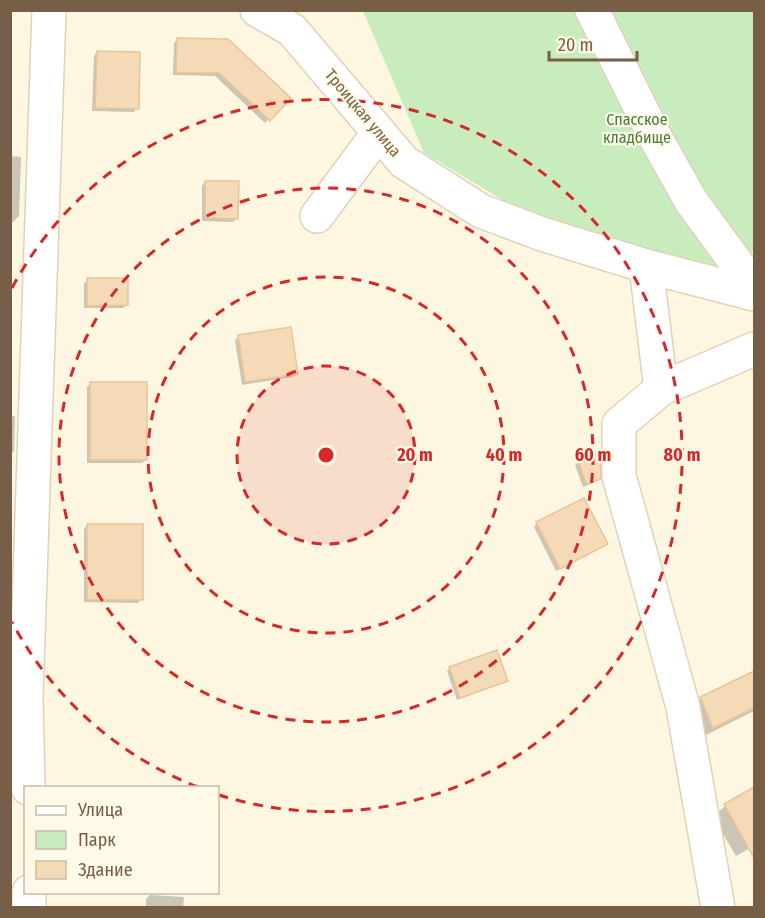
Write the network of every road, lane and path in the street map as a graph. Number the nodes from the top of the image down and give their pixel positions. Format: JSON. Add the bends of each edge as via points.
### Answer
{"nodes":[{"id":1,"x":49,"y":10,"type":"edge"},
{"id":2,"x":257,"y":10,"type":"edge"},
{"id":3,"x":592,"y":10,"type":"edge"},
{"id":4,"x":379,"y":132,"type":"junction"},
{"id":5,"x":317,"y":216,"type":"dead end"},
{"id":6,"x":646,"y":266,"type":"junction"},
{"id":7,"x":754,"y":287,"type":"edge"},
{"id":8,"x":754,"y":294,"type":"edge"},
{"id":9,"x":754,"y":350,"type":"edge"},
{"id":10,"x":660,"y":389,"type":"junction"},
{"id":11,"x":27,"y":786,"type":"edge"},
{"id":12,"x":718,"y":908,"type":"edge"}],
"edges":[{"from":1,"to":11,"type":"street","via":[[26,697]]},
{"from":2,"to":4,"type":"street","name":"Троицкая улица","via":[[292,30]]},
{"from":3,"to":7,"type":"street","via":[[691,201]]},
{"from":4,"to":5,"type":"street"},
{"from":4,"to":6,"type":"street","name":"Троицкая улица","via":[[404,162],[481,211]]},
{"from":6,"to":8,"type":"street","name":"Троицкая улица"},
{"from":6,"to":10,"type":"street"},
{"from":9,"to":10,"type":"street"},
{"from":10,"to":12,"type":"street","via":[[619,424],[619,476],[683,707]]}]}
